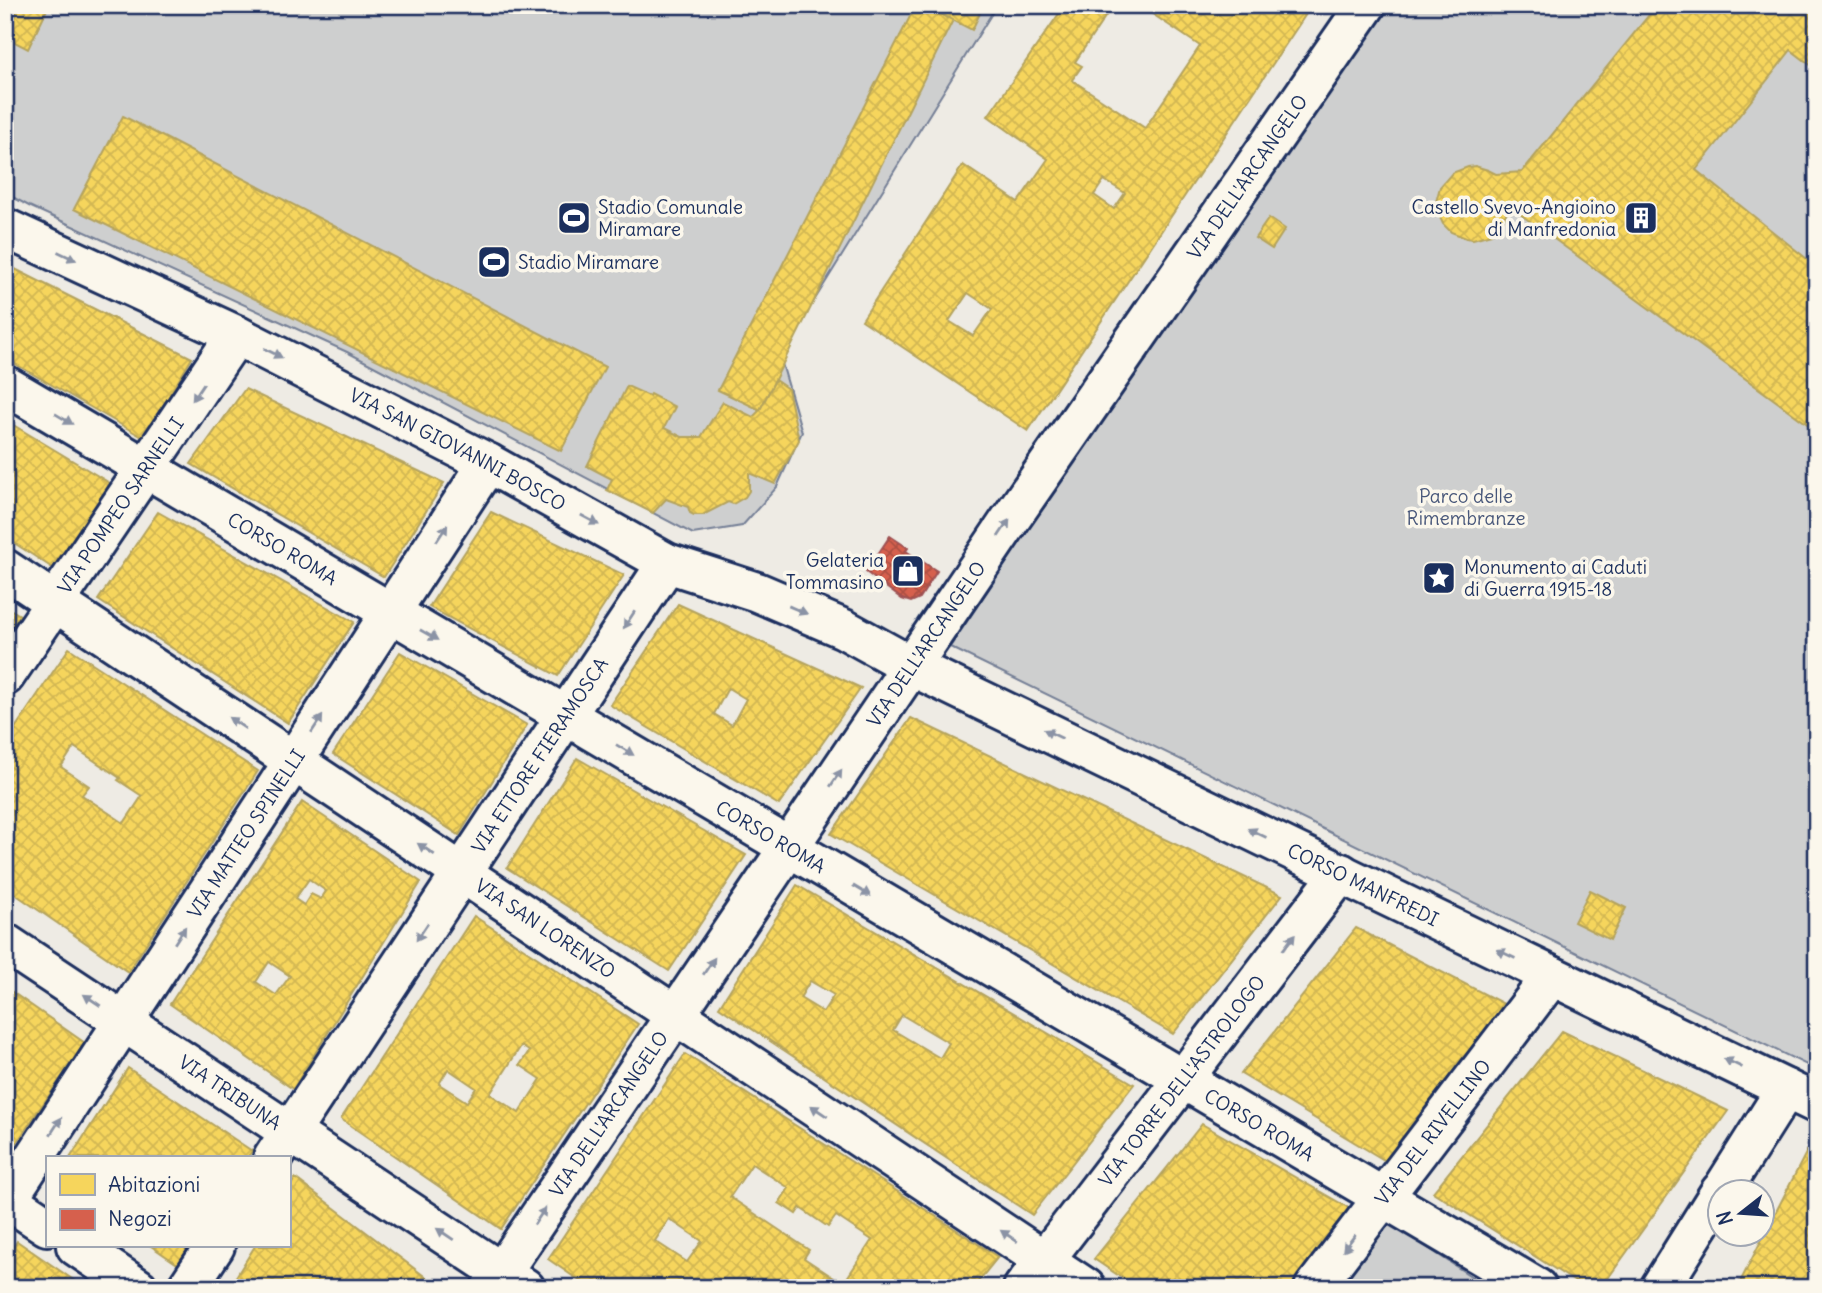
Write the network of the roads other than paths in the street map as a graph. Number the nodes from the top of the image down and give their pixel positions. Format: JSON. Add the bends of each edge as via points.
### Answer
{"nodes":[{"id":1,"x":1366,"y":5,"type":"edge"},
{"id":2,"x":5,"y":228,"type":"edge"},
{"id":3,"x":236,"y":335,"type":"junction"},
{"id":4,"x":5,"y":385,"type":"edge"},
{"id":5,"x":488,"y":463,"type":"junction"},
{"id":6,"x":147,"y":468,"type":"junction"},
{"id":7,"x":667,"y":563,"type":"junction"},
{"id":8,"x":5,"y":569,"type":"edge"},
{"id":9,"x":56,"y":602,"type":"junction"},
{"id":10,"x":391,"y":612,"type":"junction"},
{"id":11,"x":911,"y":666,"type":"junction"},
{"id":12,"x":5,"y":676,"type":"edge"},
{"id":13,"x":566,"y":715,"type":"junction"},
{"id":14,"x":293,"y":760,"type":"junction"},
{"id":15,"x":789,"y":848,"type":"junction"},
{"id":16,"x":462,"y":872,"type":"junction"},
{"id":17,"x":1341,"y":873,"type":"junction"},
{"id":18,"x":5,"y":943,"type":"edge"},
{"id":19,"x":1552,"y":975,"type":"junction"},
{"id":20,"x":676,"y":1015,"type":"junction"},
{"id":21,"x":124,"y":1022,"type":"junction"},
{"id":22,"x":1183,"y":1080,"type":"junction"},
{"id":23,"x":1801,"y":1096,"type":"edge"},
{"id":24,"x":281,"y":1145,"type":"edge"},
{"id":25,"x":1733,"y":1178,"type":"edge"},
{"id":26,"x":1383,"y":1198,"type":"junction"},
{"id":27,"x":6,"y":1200,"type":"edge"},
{"id":28,"x":1706,"y":1216,"type":"edge"},
{"id":29,"x":46,"y":1225,"type":"edge"},
{"id":30,"x":79,"y":1248,"type":"edge"},
{"id":31,"x":214,"y":1248,"type":"edge"},
{"id":32,"x":1034,"y":1274,"type":"edge"},
{"id":33,"x":506,"y":1283,"type":"edge"},
{"id":34,"x":138,"y":1288,"type":"edge"},
{"id":35,"x":187,"y":1288,"type":"edge"},
{"id":36,"x":1086,"y":1288,"type":"edge"},
{"id":37,"x":1314,"y":1288,"type":"edge"},
{"id":38,"x":1537,"y":1288,"type":"edge"},
{"id":39,"x":1660,"y":1288,"type":"edge"}],
"edges":[{"from":11,"to":1,"type":"street","name":"VIA DELL'ARCANGELO","one_way":true},
{"from":2,"to":3,"type":"street","name":"VIA SAN GIOVANNI BOSCO","one_way":true},
{"from":3,"to":5,"type":"street","name":"VIA SAN GIOVANNI BOSCO","one_way":true},
{"from":3,"to":6,"type":"street","name":"VIA POMPEO SARNELLI","one_way":true},
{"from":4,"to":6,"type":"street","name":"CORSO ROMA","one_way":true},
{"from":5,"to":7,"type":"street","name":"VIA SAN GIOVANNI BOSCO","one_way":true},
{"from":10,"to":5,"type":"street","name":"VIA MATTEO SPINELLI","one_way":true},
{"from":6,"to":9,"type":"street","name":"VIA POMPEO SARNELLI"},
{"from":6,"to":10,"type":"street","name":"CORSO ROMA"},
{"from":7,"to":11,"type":"street","name":"VIA SAN GIOVANNI BOSCO","one_way":true,"via":[[769,597],[844,629]]},
{"from":7,"to":13,"type":"street","name":"VIA ETTORE FIERAMOSCA","one_way":true},
{"from":8,"to":9,"type":"street","name":"VIA SAN LORENZO"},
{"from":9,"to":12,"type":"street","name":"VIA POMPEO SARNELLI"},
{"from":14,"to":9,"type":"street","name":"VIA SAN LORENZO","one_way":true},
{"from":10,"to":13,"type":"street","name":"CORSO ROMA","one_way":true},
{"from":14,"to":10,"type":"street","name":"VIA MATTEO SPINELLI","one_way":true},
{"from":15,"to":11,"type":"street","name":"VIA DELL'ARCANGELO","one_way":true},
{"from":17,"to":11,"type":"street","name":"CORSO MANFREDI","one_way":true},
{"from":13,"to":15,"type":"street","name":"CORSO ROMA","one_way":true},
{"from":13,"to":16,"type":"street","name":"VIA ETTORE FIERAMOSCA"},
{"from":16,"to":14,"type":"street","name":"VIA SAN LORENZO","one_way":true},
{"from":21,"to":14,"type":"street","name":"VIA MATTEO SPINELLI","one_way":true},
{"from":20,"to":15,"type":"street","name":"VIA DELL'ARCANGELO","one_way":true},
{"from":15,"to":22,"type":"street","name":"CORSO ROMA","one_way":true},
{"from":16,"to":20,"type":"street","name":"VIA SAN LORENZO"},
{"from":16,"to":24,"type":"street","name":"VIA ETTORE FIERAMOSCA","one_way":true},
{"from":19,"to":17,"type":"street","name":"CORSO MANFREDI","one_way":true},
{"from":22,"to":17,"type":"street","name":"VIA TORRE DELL'ASTROLOGO","one_way":true},
{"from":21,"to":18,"type":"street","name":"VIA TRIBUNA","one_way":true},
{"from":23,"to":19,"type":"street","name":"CORSO MANFREDI","one_way":true},
{"from":19,"to":26,"type":"street","name":"VIA DEL RIVELLINO"},
{"from":32,"to":20,"type":"street","name":"VIA SAN LORENZO","one_way":true},
{"from":33,"to":20,"type":"street","name":"VIA DELL'ARCANGELO","one_way":true},
{"from":21,"to":24,"type":"street","name":"VIA TRIBUNA"},
{"from":27,"to":21,"type":"street","name":"VIA MATTEO SPINELLI","one_way":true},
{"from":22,"to":26,"type":"street","name":"CORSO ROMA"},
{"from":22,"to":32,"type":"street","name":"VIA TORRE DELL'ASTROLOGO"},
{"from":23,"to":25,"type":"street"},
{"from":33,"to":24,"type":"street","name":"VIA TRIBUNA","one_way":true},
{"from":26,"to":37,"type":"street","name":"VIA DEL RIVELLINO","one_way":true},
{"from":26,"to":38,"type":"street","name":"CORSO ROMA"},
{"from":27,"to":29,"type":"street"},
{"from":28,"to":39,"type":"street"},
{"from":30,"to":34,"type":"street"},
{"from":31,"to":35,"type":"street"},
{"from":32,"to":36,"type":"street","name":"VIA SAN LORENZO"}]}
